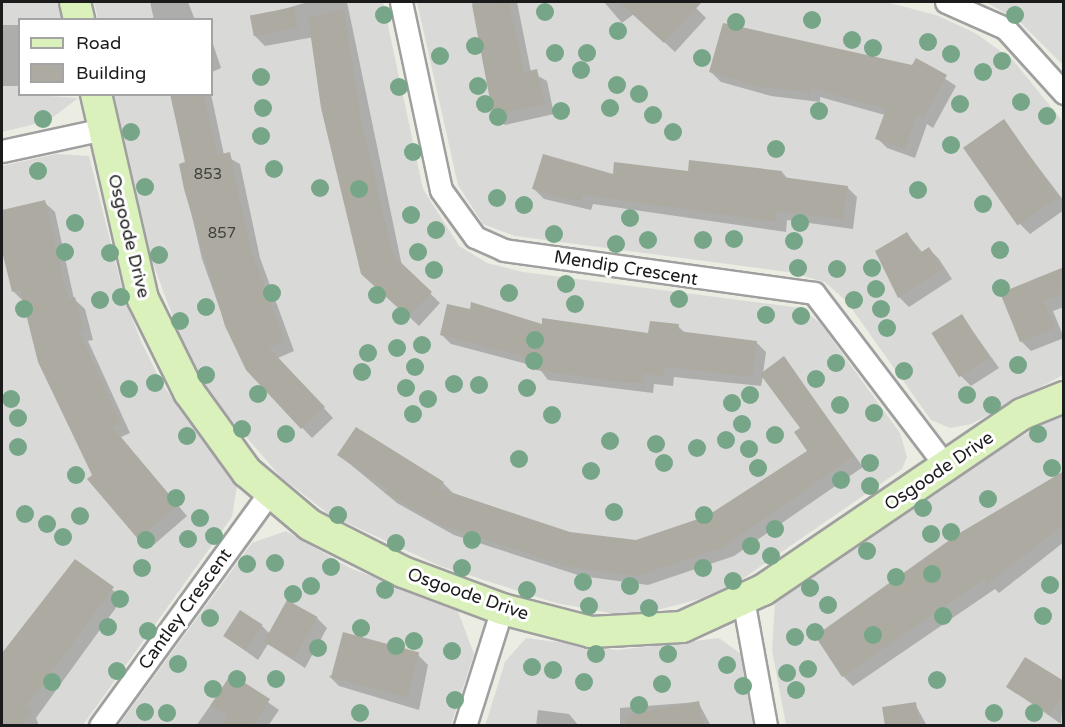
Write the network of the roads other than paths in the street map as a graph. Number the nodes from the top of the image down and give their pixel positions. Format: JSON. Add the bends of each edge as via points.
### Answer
{"nodes":[{"id":1,"x":75,"y":2,"type":"edge"},
{"id":2,"x":401,"y":2,"type":"edge"},
{"id":3,"x":946,"y":2,"type":"edge"},
{"id":4,"x":79,"y":18,"type":"edge"},
{"id":5,"x":1064,"y":93,"type":"edge"},
{"id":6,"x":96,"y":96,"type":"edge"},
{"id":7,"x":104,"y":129,"type":"junction"},
{"id":8,"x":2,"y":151,"type":"edge"},
{"id":9,"x":1064,"y":397,"type":"edge"},
{"id":10,"x":946,"y":466,"type":"junction"},
{"id":11,"x":270,"y":492,"type":"junction"},
{"id":12,"x":742,"y":600,"type":"junction"},
{"id":13,"x":502,"y":609,"type":"junction"},
{"id":14,"x":100,"y":726,"type":"edge"},
{"id":15,"x":465,"y":726,"type":"edge"},
{"id":16,"x":766,"y":726,"type":"edge"}],
"edges":[{"from":1,"to":4,"type":"street"},
{"from":2,"to":10,"type":"street","name":"Mendip Crescent","via":[[441,190],[475,237],[504,250],[814,293]]},
{"from":3,"to":5,"type":"street","via":[[1005,28]]},
{"from":6,"to":7,"type":"street","name":"Osgoode Drive"},
{"from":7,"to":8,"type":"street"},
{"from":7,"to":11,"type":"street","name":"Osgoode Drive","via":[[142,299],[189,392],[247,472]]},
{"from":9,"to":10,"type":"street","name":"Osgoode Drive","via":[[1022,414]]},
{"from":10,"to":12,"type":"street","name":"Osgoode Drive"},
{"from":11,"to":13,"type":"street","name":"Osgoode Drive","via":[[310,525],[403,572]]},
{"from":11,"to":14,"type":"street","name":"Cantley Crescent"},
{"from":12,"to":13,"type":"street","name":"Osgoode Drive","via":[[682,627],[591,632]]},
{"from":12,"to":16,"type":"street"},
{"from":13,"to":15,"type":"street"}]}
